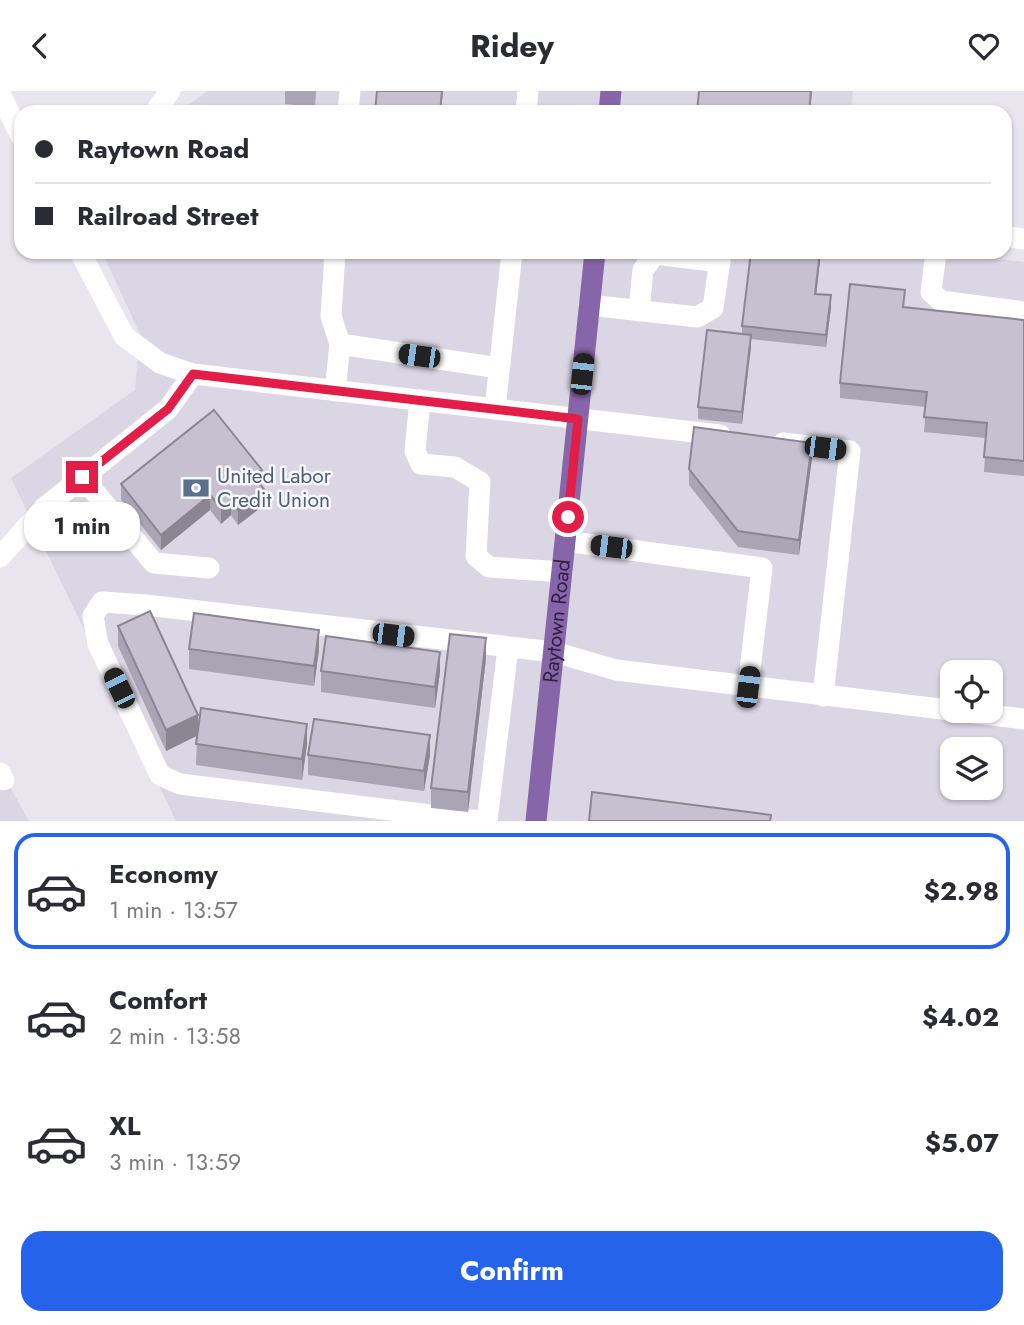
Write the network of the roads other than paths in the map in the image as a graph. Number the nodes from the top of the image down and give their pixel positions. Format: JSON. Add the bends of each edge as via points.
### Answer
{"nodes":[{"id":1,"x":0,"y":94,"type":"edge"},
{"id":2,"x":14,"y":122,"type":"edge"},
{"id":3,"x":84,"y":259,"type":"edge"},
{"id":4,"x":335,"y":259,"type":"edge"},
{"id":5,"x":511,"y":259,"type":"edge"},
{"id":6,"x":594,"y":259,"type":"edge"},
{"id":7,"x":651,"y":259,"type":"edge"},
{"id":8,"x":720,"y":259,"type":"edge"},
{"id":9,"x":935,"y":259,"type":"edge"},
{"id":10,"x":589,"y":305,"type":"junction"},
{"id":11,"x":639,"y":311,"type":"junction"},
{"id":12,"x":1024,"y":312,"type":"edge"},
{"id":13,"x":340,"y":344,"type":"junction"},
{"id":14,"x":499,"y":368,"type":"junction"},
{"id":15,"x":193,"y":374,"type":"junction"},
{"id":16,"x":335,"y":390,"type":"junction"},
{"id":17,"x":420,"y":400,"type":"junction"},
{"id":18,"x":495,"y":409,"type":"junction"},
{"id":19,"x":578,"y":419,"type":"junction"},
{"id":20,"x":82,"y":477,"type":"junction"},
{"id":21,"x":565,"y":541,"type":"junction"},
{"id":22,"x":0,"y":555,"type":"edge"},
{"id":23,"x":209,"y":568,"type":"dead end"},
{"id":24,"x":562,"y":572,"type":"junction"},
{"id":25,"x":508,"y":648,"type":"junction"},
{"id":26,"x":554,"y":652,"type":"junction"},
{"id":27,"x":748,"y":687,"type":"junction"},
{"id":28,"x":823,"y":696,"type":"junction"},
{"id":29,"x":1024,"y":719,"type":"edge"},
{"id":30,"x":479,"y":821,"type":"edge"},
{"id":31,"x":487,"y":821,"type":"edge"},
{"id":32,"x":536,"y":821,"type":"edge"}],
"edges":[{"from":1,"to":2,"type":"street"},
{"from":3,"to":15,"type":"street","via":[[124,336],[160,363]]},
{"from":4,"to":13,"type":"street","via":[[331,316]]},
{"from":5,"to":14,"type":"street"},
{"from":6,"to":10,"type":"main road","name":"Raytown Road"},
{"from":7,"to":11,"type":"street","via":[[643,270]]},
{"from":8,"to":11,"type":"street","via":[[713,308],[697,317]]},
{"from":9,"to":12,"type":"street","via":[[931,292],[940,301]]},
{"from":10,"to":11,"type":"street"},
{"from":10,"to":19,"type":"main road","name":"Raytown Road"},
{"from":13,"to":14,"type":"street"},
{"from":13,"to":16,"type":"street"},
{"from":14,"to":18,"type":"street"},
{"from":15,"to":16,"type":"street"},
{"from":15,"to":20,"type":"street","via":[[168,409]]},
{"from":16,"to":17,"type":"street"},
{"from":17,"to":18,"type":"street"},
{"from":17,"to":24,"type":"street","via":[[415,451],[421,464],[455,467],[480,482],[476,556],[489,567]]},
{"from":18,"to":19,"type":"street"},
{"from":19,"to":21,"type":"main road","name":"Raytown Road"},
{"from":19,"to":28,"type":"street","via":[[850,451]]},
{"from":20,"to":22,"type":"street","via":[[44,508]]},
{"from":20,"to":23,"type":"street","via":[[154,563]]},
{"from":21,"to":24,"type":"main road","name":"Raytown Road"},
{"from":21,"to":27,"type":"street","via":[[762,568]]},
{"from":24,"to":26,"type":"main road","name":"Raytown Road"},
{"from":25,"to":26,"type":"street"},
{"from":25,"to":30,"type":"street","via":[[102,601],[93,616],[98,644],[160,775],[180,784]]},
{"from":25,"to":31,"type":"street"},
{"from":26,"to":27,"type":"street","via":[[615,670]]},
{"from":26,"to":32,"type":"main road","name":"Raytown Road"},
{"from":27,"to":28,"type":"street"},
{"from":28,"to":29,"type":"street"}]}
